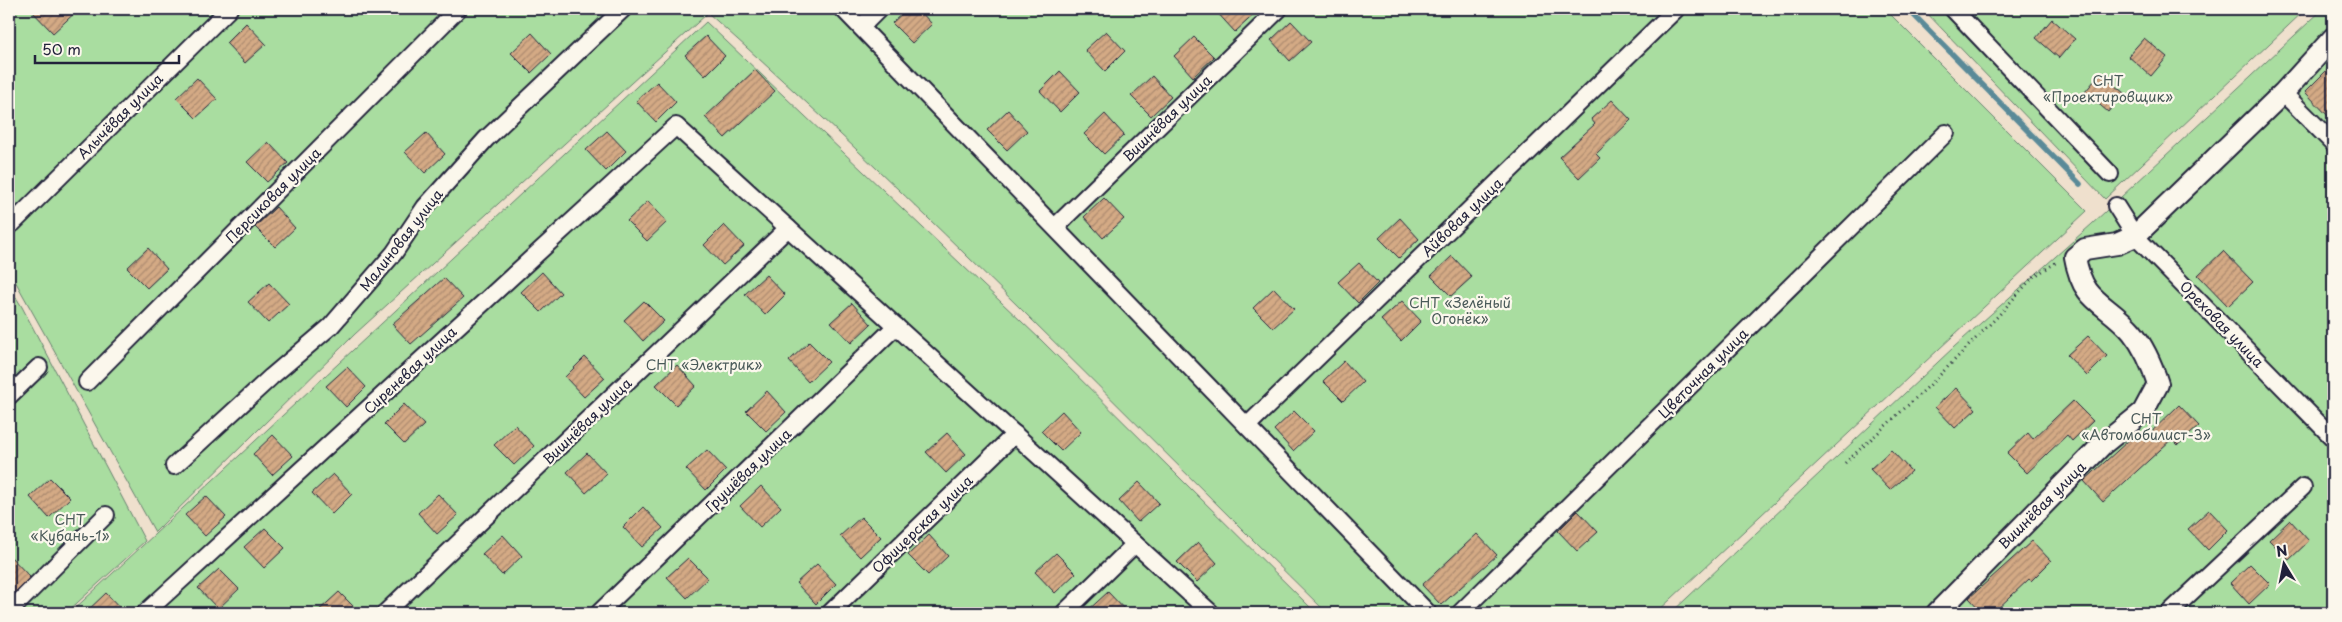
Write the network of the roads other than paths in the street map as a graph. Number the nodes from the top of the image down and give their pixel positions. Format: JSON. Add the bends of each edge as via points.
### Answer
{"nodes":[{"id":1,"x":229,"y":9,"type":"edge"},
{"id":2,"x":458,"y":9,"type":"edge"},
{"id":3,"x":623,"y":9,"type":"edge"},
{"id":4,"x":843,"y":9,"type":"edge"},
{"id":5,"x":879,"y":9,"type":"edge"},
{"id":6,"x":1279,"y":9,"type":"edge"},
{"id":7,"x":1676,"y":9,"type":"edge"},
{"id":8,"x":1953,"y":9,"type":"edge"},
{"id":9,"x":861,"y":27,"type":"junction"},
{"id":10,"x":2333,"y":38,"type":"edge"},
{"id":11,"x":2283,"y":93,"type":"junction"},
{"id":12,"x":1946,"y":133,"type":"dead end"},
{"id":13,"x":2333,"y":142,"type":"edge"},
{"id":14,"x":2110,"y":174,"type":"dead end"},
{"id":15,"x":2116,"y":206,"type":"dead end"},
{"id":16,"x":12,"y":224,"type":"dead end"},
{"id":17,"x":1054,"y":227,"type":"junction"},
{"id":18,"x":788,"y":228,"type":"junction"},
{"id":19,"x":2135,"y":236,"type":"junction"},
{"id":20,"x":896,"y":326,"type":"junction"},
{"id":21,"x":39,"y":367,"type":"dead end"},
{"id":22,"x":87,"y":382,"type":"dead end"},
{"id":23,"x":9,"y":396,"type":"edge"},
{"id":24,"x":1247,"y":426,"type":"junction"},
{"id":25,"x":1014,"y":434,"type":"junction"},
{"id":26,"x":2333,"y":438,"type":"edge"},
{"id":27,"x":174,"y":466,"type":"dead end"},
{"id":28,"x":2303,"y":487,"type":"dead end"},
{"id":29,"x":106,"y":515,"type":"dead end"},
{"id":30,"x":1135,"y":544,"type":"junction"},
{"id":31,"x":1943,"y":611,"type":"edge"},
{"id":32,"x":9,"y":612,"type":"edge"},
{"id":33,"x":145,"y":613,"type":"edge"},
{"id":34,"x":385,"y":613,"type":"edge"},
{"id":35,"x":599,"y":613,"type":"edge"},
{"id":36,"x":830,"y":613,"type":"edge"},
{"id":37,"x":1064,"y":613,"type":"edge"},
{"id":38,"x":1211,"y":613,"type":"edge"},
{"id":39,"x":1428,"y":613,"type":"edge"},
{"id":40,"x":1460,"y":613,"type":"edge"},
{"id":41,"x":2169,"y":613,"type":"edge"}],
"edges":[{"from":1,"to":16,"type":"street","name":"Алычёвая улица"},
{"from":2,"to":22,"type":"street","name":"Персиковая улица"},
{"from":3,"to":27,"type":"street","name":"Малиновая улица","via":[[486,139],[424,207],[394,253],[331,326],[270,377]]},
{"from":4,"to":9,"type":"street"},
{"from":5,"to":9,"type":"street"},
{"from":6,"to":17,"type":"street","name":"Вишнёвая улица"},
{"from":7,"to":24,"type":"street","name":"Айвовая улица"},
{"from":8,"to":14,"type":"street"},
{"from":9,"to":17,"type":"street"},
{"from":10,"to":11,"type":"street"},
{"from":11,"to":13,"type":"street"},
{"from":11,"to":19,"type":"street"},
{"from":12,"to":40,"type":"street","name":"Цветочная улица"},
{"from":15,"to":19,"type":"street","name":"Ореховая улица"},
{"from":17,"to":24,"type":"street"},
{"from":18,"to":20,"type":"street"},
{"from":18,"to":33,"type":"street","name":"Сиреневая улица","via":[[676,126]]},
{"from":18,"to":34,"type":"street","name":"Вишнёвая улица"},
{"from":19,"to":26,"type":"street","name":"Ореховая улица"},
{"from":19,"to":31,"type":"street","name":"Вишнёвая улица","via":[[2117,244],[2085,249],[2075,257],[2078,275],[2090,296],[2131,332],[2152,362],[2158,384],[2143,412],[2102,445]]},
{"from":20,"to":25,"type":"street"},
{"from":20,"to":35,"type":"street","name":"Грушёвая улица"},
{"from":21,"to":23,"type":"street"},
{"from":24,"to":39,"type":"street"},
{"from":25,"to":30,"type":"street"},
{"from":25,"to":36,"type":"street","name":"Офицерская улица"},
{"from":28,"to":41,"type":"street"},
{"from":29,"to":32,"type":"street"},
{"from":30,"to":37,"type":"street"},
{"from":30,"to":38,"type":"street"}]}
